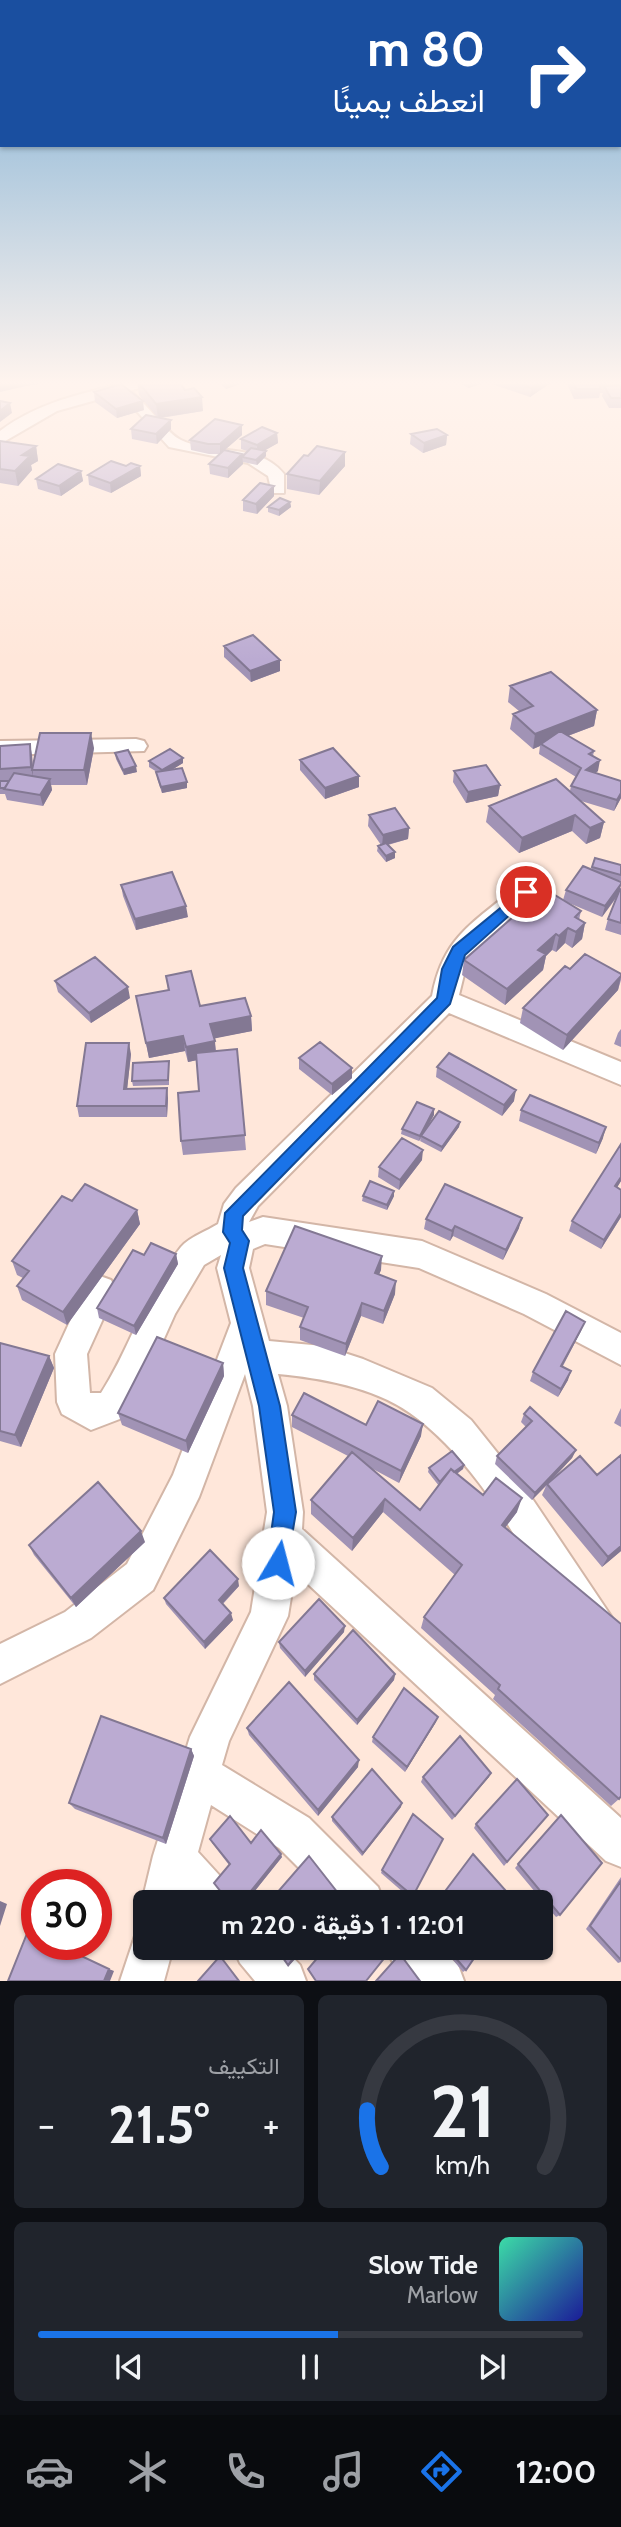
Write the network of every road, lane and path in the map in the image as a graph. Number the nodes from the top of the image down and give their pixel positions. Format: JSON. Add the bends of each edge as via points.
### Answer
{"nodes":[{"id":1,"x":276,"y":474,"type":"edge"},
{"id":2,"x":278,"y":489,"type":"dead end"},
{"id":3,"x":136,"y":746,"type":"dead end"},
{"id":4,"x":0,"y":748,"type":"edge"},
{"id":5,"x":526,"y":892,"type":"dead end"},
{"id":6,"x":444,"y":1000,"type":"junction"},
{"id":7,"x":621,"y":1073,"type":"edge"},
{"id":8,"x":236,"y":1237,"type":"junction"},
{"id":9,"x":100,"y":1290,"type":"dead end"},
{"id":10,"x":252,"y":1340,"type":"junction"},
{"id":11,"x":621,"y":1350,"type":"edge"},
{"id":12,"x":283,"y":1536,"type":"junction"},
{"id":13,"x":621,"y":1658,"type":"edge"},
{"id":14,"x":0,"y":1665,"type":"edge"},
{"id":15,"x":199,"y":1774,"type":"junction"},
{"id":16,"x":621,"y":1846,"type":"edge"},
{"id":17,"x":174,"y":1856,"type":"junction"},
{"id":18,"x":166,"y":1890,"type":"edge"},
{"id":19,"x":204,"y":1890,"type":"edge"},
{"id":20,"x":351,"y":1890,"type":"edge"},
{"id":21,"x":148,"y":1960,"type":"edge"},
{"id":22,"x":266,"y":1960,"type":"edge"},
{"id":23,"x":420,"y":1960,"type":"edge"},
{"id":24,"x":142,"y":1981,"type":"edge"},
{"id":25,"x":284,"y":1981,"type":"edge"},
{"id":26,"x":442,"y":1981,"type":"edge"}],
"edges":[{"from":1,"to":2,"type":"street"},
{"from":3,"to":4,"type":"street"},
{"from":5,"to":6,"type":"street","via":[[458,951]]},
{"from":6,"to":7,"type":"street"},
{"from":6,"to":8,"type":"street","via":[[247,1197],[234,1213]]},
{"from":8,"to":9,"type":"street","via":[[193,1255],[113,1405],[91,1413],[74,1402],[71,1354]]},
{"from":8,"to":10,"type":"street","via":[[233,1268]]},
{"from":8,"to":11,"type":"street","via":[[263,1230],[422,1255],[535,1304]]},
{"from":10,"to":12,"type":"street","via":[[270,1406],[285,1512]]},
{"from":10,"to":13,"type":"street","via":[[363,1375],[419,1400],[459,1432],[510,1498],[598,1634]]},
{"from":10,"to":14,"type":"street","via":[[140,1577],[78,1625]]},
{"from":12,"to":15,"type":"street","via":[[269,1616],[210,1737]]},
{"from":12,"to":16,"type":"street"},
{"from":15,"to":17,"type":"street"},
{"from":15,"to":20,"type":"street","via":[[293,1833]]},
{"from":17,"to":18,"type":"street"},
{"from":17,"to":19,"type":"street"},
{"from":21,"to":24,"type":"street"},
{"from":22,"to":25,"type":"street"},
{"from":23,"to":26,"type":"street"}]}
